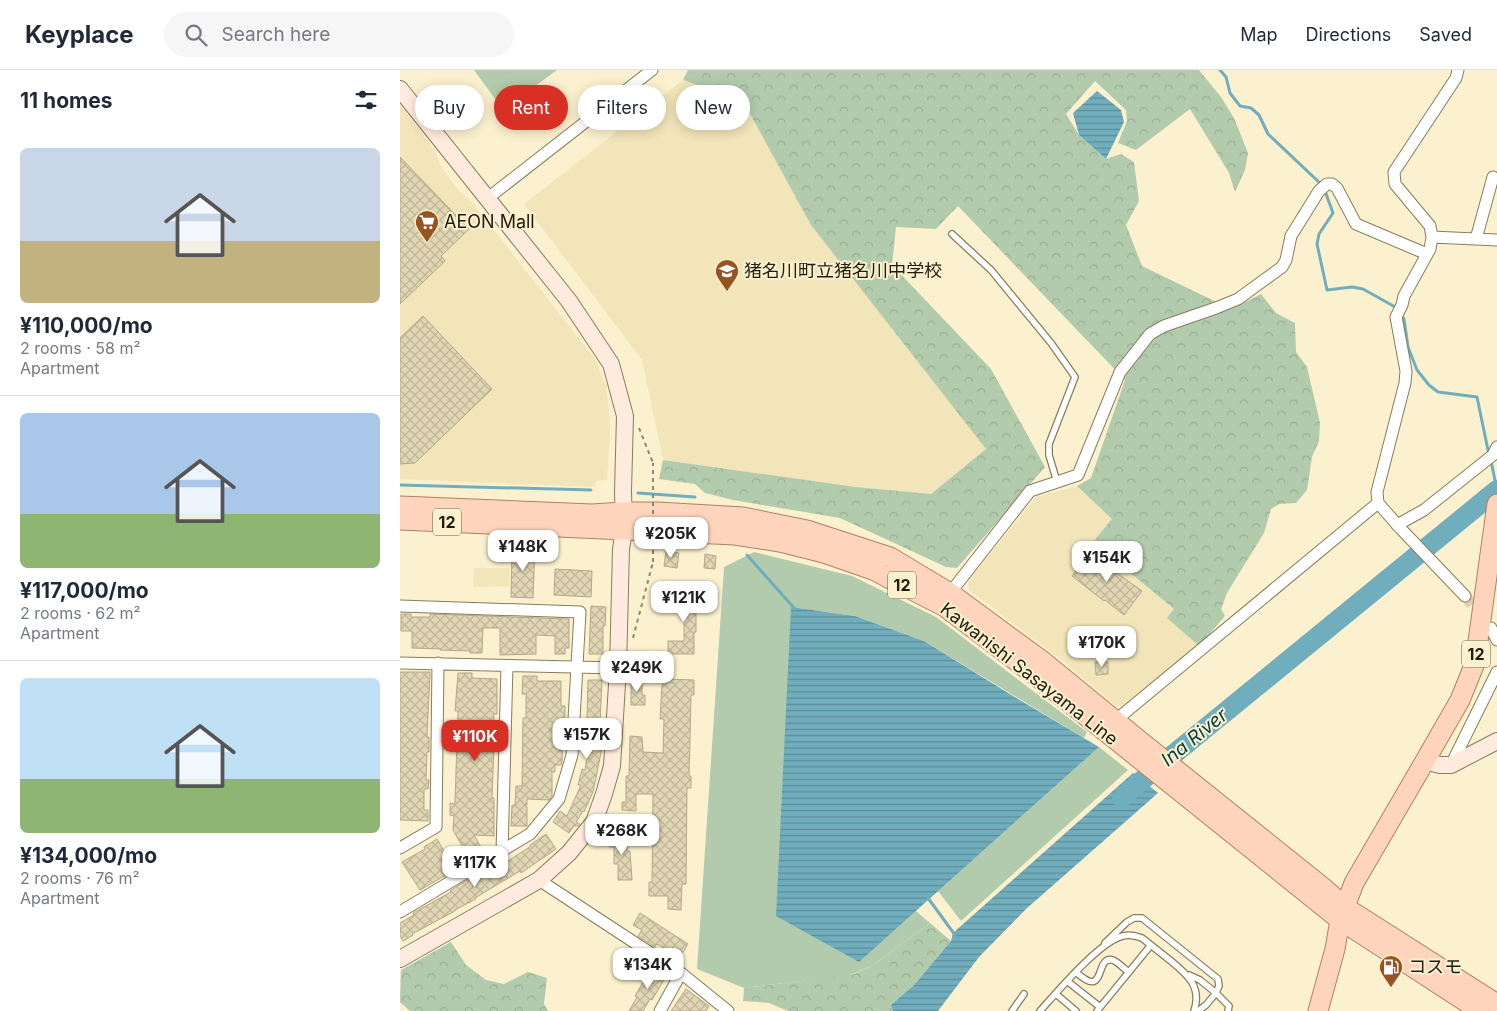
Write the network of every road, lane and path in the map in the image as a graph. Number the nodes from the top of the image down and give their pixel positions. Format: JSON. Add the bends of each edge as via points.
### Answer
{"nodes":[{"id":1,"x":652,"y":70,"type":"edge"},
{"id":2,"x":1458,"y":70,"type":"edge"},
{"id":3,"x":400,"y":89,"type":"edge"},
{"id":4,"x":1493,"y":177,"type":"dead end"},
{"id":5,"x":488,"y":198,"type":"junction"},
{"id":6,"x":952,"y":234,"type":"dead end"},
{"id":7,"x":1432,"y":237,"type":"junction"},
{"id":8,"x":1476,"y":239,"type":"junction"},
{"id":9,"x":1497,"y":240,"type":"edge"},
{"id":10,"x":1428,"y":254,"type":"junction"},
{"id":11,"x":1497,"y":447,"type":"edge"},
{"id":12,"x":654,"y":463,"type":"dead end"},
{"id":13,"x":1057,"y":482,"type":"junction"},
{"id":14,"x":1378,"y":503,"type":"junction"},
{"id":15,"x":1497,"y":504,"type":"edge"},
{"id":16,"x":400,"y":506,"type":"edge"},
{"id":17,"x":400,"y":520,"type":"edge"},
{"id":18,"x":624,"y":521,"type":"junction"},
{"id":19,"x":1399,"y":527,"type":"junction"},
{"id":20,"x":950,"y":593,"type":"junction"},
{"id":21,"x":1465,"y":596,"type":"tunnel mouth"},
{"id":22,"x":400,"y":606,"type":"edge"},
{"id":23,"x":1491,"y":628,"type":"tunnel mouth"},
{"id":24,"x":1497,"y":640,"type":"edge"},
{"id":25,"x":632,"y":642,"type":"dead end"},
{"id":26,"x":400,"y":663,"type":"edge"},
{"id":27,"x":438,"y":663,"type":"junction"},
{"id":28,"x":507,"y":666,"type":"junction"},
{"id":29,"x":577,"y":666,"type":"junction"},
{"id":30,"x":618,"y":668,"type":"junction"},
{"id":31,"x":1497,"y":672,"type":"edge"},
{"id":32,"x":1116,"y":720,"type":"junction"},
{"id":33,"x":1497,"y":741,"type":"edge"},
{"id":34,"x":1138,"y":749,"type":"junction"},
{"id":35,"x":1425,"y":761,"type":"junction"},
{"id":36,"x":1451,"y":765,"type":"junction"},
{"id":37,"x":400,"y":848,"type":"edge"},
{"id":38,"x":502,"y":852,"type":"junction"},
{"id":39,"x":540,"y":880,"type":"junction"},
{"id":40,"x":400,"y":912,"type":"edge"},
{"id":41,"x":1342,"y":913,"type":"junction"},
{"id":42,"x":1151,"y":945,"type":"junction"},
{"id":43,"x":1104,"y":946,"type":"junction"},
{"id":44,"x":400,"y":959,"type":"edge"},
{"id":45,"x":1206,"y":969,"type":"junction"},
{"id":46,"x":1076,"y":972,"type":"junction"},
{"id":47,"x":1129,"y":972,"type":"junction"},
{"id":48,"x":681,"y":973,"type":"junction"},
{"id":49,"x":1187,"y":974,"type":"junction"},
{"id":50,"x":1067,"y":981,"type":"junction"},
{"id":51,"x":1205,"y":984,"type":"junction"},
{"id":52,"x":1216,"y":993,"type":"junction"},
{"id":53,"x":1024,"y":994,"type":"dead end"},
{"id":54,"x":1056,"y":994,"type":"junction"},
{"id":55,"x":1497,"y":1004,"type":"edge"},
{"id":56,"x":723,"y":1009,"type":"edge"},
{"id":57,"x":1099,"y":1009,"type":"edge"},
{"id":58,"x":660,"y":1011,"type":"edge"},
{"id":59,"x":1012,"y":1011,"type":"edge"},
{"id":60,"x":1040,"y":1011,"type":"edge"},
{"id":61,"x":1076,"y":1011,"type":"edge"},
{"id":62,"x":1194,"y":1011,"type":"edge"},
{"id":63,"x":1198,"y":1011,"type":"edge"},
{"id":64,"x":1228,"y":1011,"type":"edge"},
{"id":65,"x":1318,"y":1011,"type":"edge"},
{"id":66,"x":1480,"y":1011,"type":"edge"}],
"edges":[{"from":1,"to":5,"type":"street"},
{"from":2,"to":7,"type":"street","via":[[1456,78],[1394,172],[1394,184],[1430,226]]},
{"from":3,"to":5,"type":"street"},
{"from":4,"to":8,"type":"street"},
{"from":5,"to":18,"type":"street","via":[[569,301],[611,364],[625,416]]},
{"from":6,"to":13,"type":"lane","via":[[992,270],[1075,378],[1049,444]]},
{"from":7,"to":8,"type":"street"},
{"from":7,"to":10,"type":"street"},
{"from":8,"to":9,"type":"street"},
{"from":10,"to":13,"type":"street","via":[[1356,224],[1338,188],[1332,184],[1323,188],[1291,236],[1282,268],[1238,299],[1150,334],[1120,372],[1078,475]]},
{"from":10,"to":14,"type":"street","via":[[1396,317],[1406,371],[1405,383],[1377,492]]},
{"from":11,"to":19,"type":"street","via":[[1493,456]]},
{"from":12,"to":25,"type":"path","bridge":true,"via":[[653,562]]},
{"from":13,"to":20,"type":"street","via":[[1030,491]]},
{"from":14,"to":19,"type":"street"},
{"from":14,"to":32,"type":"street"},
{"from":15,"to":35,"type":"main road","number":"12","via":[[1475,663],[1460,700]]},
{"from":16,"to":18,"type":"main road","name":"Kawanishi Sasayama Line","number":"12","via":[[592,514]]},
{"from":17,"to":18,"type":"main road","name":"Kawanishi Sasayama Line","number":"12"},
{"from":18,"to":20,"type":"main road","name":"Kawanishi Sasayama Line","number":"12","via":[[743,517],[807,530],[890,557]]},
{"from":18,"to":30,"type":"street"},
{"from":18,"to":34,"type":"main road","name":"Kawanishi Sasayama Line","number":"12","via":[[780,542],[873,570],[945,607]]},
{"from":19,"to":21,"type":"street"},
{"from":20,"to":32,"type":"main road","name":"Kawanishi Sasayama Line","number":"12"},
{"from":22,"to":29,"type":"street","via":[[580,612]]},
{"from":23,"to":24,"type":"street"},
{"from":26,"to":27,"type":"street"},
{"from":27,"to":28,"type":"street"},
{"from":27,"to":37,"type":"street","via":[[436,827]]},
{"from":28,"to":29,"type":"street"},
{"from":28,"to":38,"type":"street"},
{"from":29,"to":30,"type":"street"},
{"from":29,"to":38,"type":"street","via":[[572,755],[559,799],[530,834]]},
{"from":30,"to":39,"type":"street","via":[[612,766],[594,822],[569,853]]},
{"from":31,"to":36,"type":"street"},
{"from":32,"to":34,"type":"main road","name":"Kawanishi Sasayama Line","number":"12"},
{"from":33,"to":36,"type":"street"},
{"from":34,"to":41,"type":"main road","name":"Kawanishi Sasayama Line","number":"12"},
{"from":35,"to":36,"type":"street"},
{"from":35,"to":41,"type":"main road","number":"12","via":[[1354,883]]},
{"from":38,"to":40,"type":"street"},
{"from":39,"to":44,"type":"street"},
{"from":39,"to":48,"type":"street"},
{"from":41,"to":55,"type":"main road"},
{"from":41,"to":65,"type":"main road","number":"12"},
{"from":41,"to":66,"type":"main road"},
{"from":42,"to":43,"type":"lane","via":[[1142,938],[1128,935]]},
{"from":42,"to":47,"type":"lane"},
{"from":42,"to":49,"type":"lane"},
{"from":43,"to":45,"type":"lane","via":[[1127,922],[1142,918]]},
{"from":43,"to":46,"type":"lane"},
{"from":45,"to":51,"type":"lane"},
{"from":45,"to":52,"type":"lane","via":[[1218,979]]},
{"from":46,"to":47,"type":"lane","via":[[1090,982],[1096,980],[1108,960]]},
{"from":46,"to":50,"type":"lane"},
{"from":47,"to":57,"type":"lane"},
{"from":48,"to":56,"type":"street"},
{"from":48,"to":58,"type":"street"},
{"from":49,"to":51,"type":"lane"},
{"from":49,"to":62,"type":"lane","via":[[1195,988],[1197,1003]]},
{"from":50,"to":54,"type":"lane"},
{"from":50,"to":57,"type":"lane"},
{"from":51,"to":52,"type":"lane"},
{"from":52,"to":63,"type":"lane"},
{"from":52,"to":64,"type":"lane","via":[[1229,1006]]},
{"from":53,"to":59,"type":"lane"},
{"from":54,"to":60,"type":"lane"},
{"from":54,"to":61,"type":"lane"}]}
